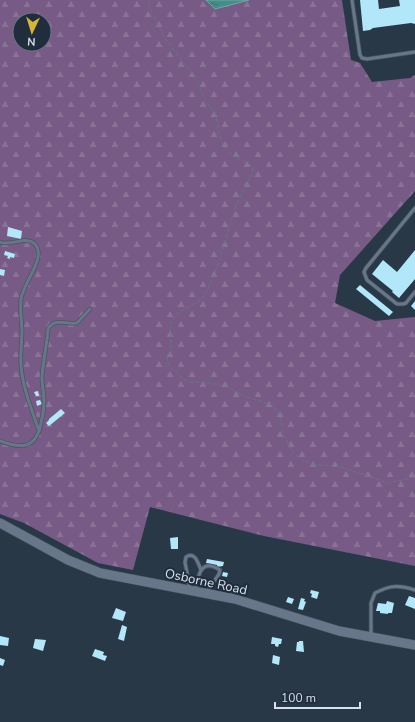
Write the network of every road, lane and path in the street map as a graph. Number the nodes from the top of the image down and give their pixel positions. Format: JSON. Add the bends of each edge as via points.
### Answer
{"nodes":[{"id":1,"x":149,"y":0,"type":"edge"},
{"id":2,"x":352,"y":0,"type":"edge"},
{"id":3,"x":415,"y":52,"type":"edge"},
{"id":4,"x":415,"y":208,"type":"edge"},
{"id":5,"x":0,"y":242,"type":"edge"},
{"id":6,"x":415,"y":292,"type":"edge"},
{"id":7,"x":90,"y":309,"type":"dead end"},
{"id":8,"x":39,"y":432,"type":"junction"},
{"id":9,"x":0,"y":441,"type":"edge"},
{"id":10,"x":415,"y":477,"type":"edge"},
{"id":11,"x":0,"y":523,"type":"edge"},
{"id":12,"x":201,"y":570,"type":"junction"},
{"id":13,"x":415,"y":590,"type":"edge"},
{"id":14,"x":193,"y":592,"type":"junction"},
{"id":15,"x":206,"y":594,"type":"junction"},
{"id":16,"x":371,"y":637,"type":"junction"},
{"id":17,"x":415,"y":645,"type":"edge"}],
"edges":[{"from":1,"to":10,"type":"path","via":[[149,8],[166,40],[197,80],[215,114],[223,146],[233,156],[250,164],[253,170],[238,203],[209,287],[201,300],[178,313],[172,321],[171,347],[167,359],[169,366],[190,382],[225,386],[272,406],[280,414],[283,432],[292,451],[303,461],[317,466],[330,465],[353,470],[388,483]]},
{"from":2,"to":3,"type":"lane","via":[[362,58]]},
{"from":4,"to":6,"type":"lane","via":[[364,272],[367,280],[396,304],[406,303]]},
{"from":5,"to":8,"type":"lane","via":[[30,241],[38,249],[37,260],[24,286],[21,299],[20,357],[25,387]]},
{"from":7,"to":8,"type":"lane","via":[[77,323],[57,322],[48,329],[42,377],[44,409]]},
{"from":8,"to":9,"type":"lane","via":[[33,442],[23,446]]},
{"from":11,"to":14,"type":"street","name":"Osborne Road","via":[[68,560],[100,573]]},
{"from":12,"to":14,"type":"lane"},
{"from":12,"to":14,"type":"lane","via":[[195,558],[188,555],[184,562]]},
{"from":12,"to":15,"type":"lane","via":[[208,566],[220,570]]},
{"from":13,"to":16,"type":"lane","via":[[403,586],[387,587],[375,593],[371,604]]},
{"from":14,"to":15,"type":"street","name":"Osborne Road"},
{"from":15,"to":16,"type":"street","name":"Osborne Road","via":[[235,599],[339,631]]},
{"from":16,"to":17,"type":"street","name":"Osborne Road"}]}
